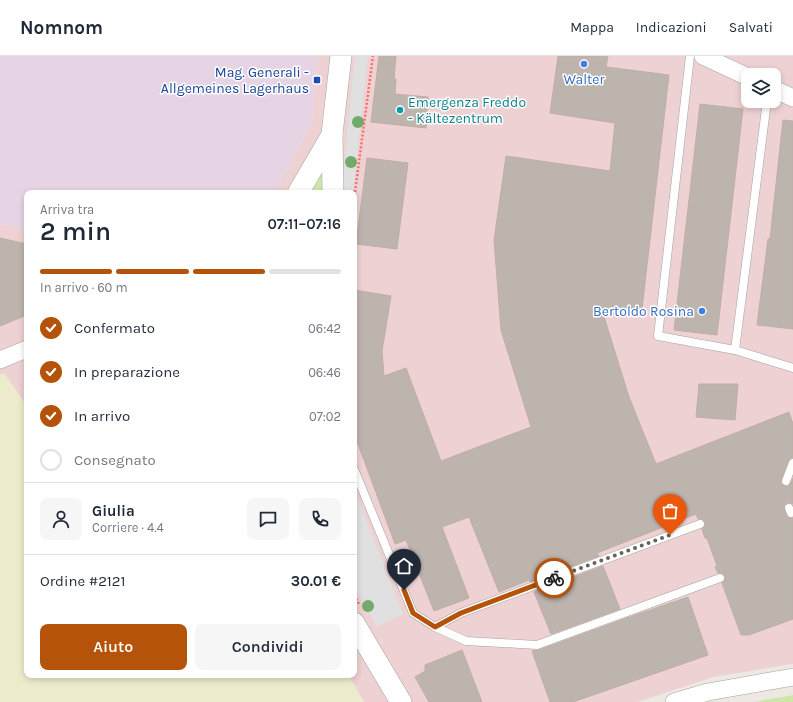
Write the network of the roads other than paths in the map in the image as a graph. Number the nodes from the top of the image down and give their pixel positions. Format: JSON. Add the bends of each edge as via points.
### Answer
{"nodes":[{"id":1,"x":341,"y":56,"type":"edge"},
{"id":2,"x":690,"y":56,"type":"edge"},
{"id":3,"x":703,"y":56,"type":"edge"},
{"id":4,"x":741,"y":74,"type":"edge"},
{"id":5,"x":781,"y":92,"type":"edge"},
{"id":6,"x":793,"y":98,"type":"edge"},
{"id":7,"x":766,"y":108,"type":"edge"},
{"id":8,"x":332,"y":134,"type":"junction"},
{"id":9,"x":300,"y":190,"type":"edge"},
{"id":10,"x":333,"y":190,"type":"edge"},
{"id":11,"x":24,"y":350,"type":"edge"},
{"id":12,"x":735,"y":350,"type":"junction"},
{"id":13,"x":0,"y":360,"type":"edge"},
{"id":14,"x":793,"y":368,"type":"edge"},
{"id":15,"x":793,"y":463,"type":"edge"},
{"id":16,"x":357,"y":476,"type":"edge"},
{"id":17,"x":786,"y":481,"type":"dead end"},
{"id":18,"x":700,"y":524,"type":"dead end"},
{"id":19,"x":720,"y":578,"type":"dead end"},
{"id":20,"x":435,"y":627,"type":"junction"},
{"id":21,"x":357,"y":628,"type":"edge"},
{"id":22,"x":793,"y":677,"type":"edge"},
{"id":23,"x":401,"y":702,"type":"edge"},
{"id":24,"x":674,"y":702,"type":"edge"}],
"edges":[{"from":1,"to":8,"type":"street"},
{"from":2,"to":12,"type":"lane","via":[[658,336]]},
{"from":3,"to":4,"type":"street"},
{"from":5,"to":6,"type":"street"},
{"from":7,"to":12,"type":"lane"},
{"from":8,"to":9,"type":"street"},
{"from":8,"to":10,"type":"street"},
{"from":11,"to":13,"type":"street"},
{"from":12,"to":14,"type":"lane"},
{"from":15,"to":17,"type":"lane"},
{"from":16,"to":20,"type":"lane","via":[[413,613]]},
{"from":18,"to":20,"type":"lane","via":[[461,613]]},
{"from":19,"to":20,"type":"lane","via":[[537,645],[466,641]]},
{"from":21,"to":23,"type":"street"},
{"from":22,"to":24,"type":"street","via":[[708,692]]}]}
